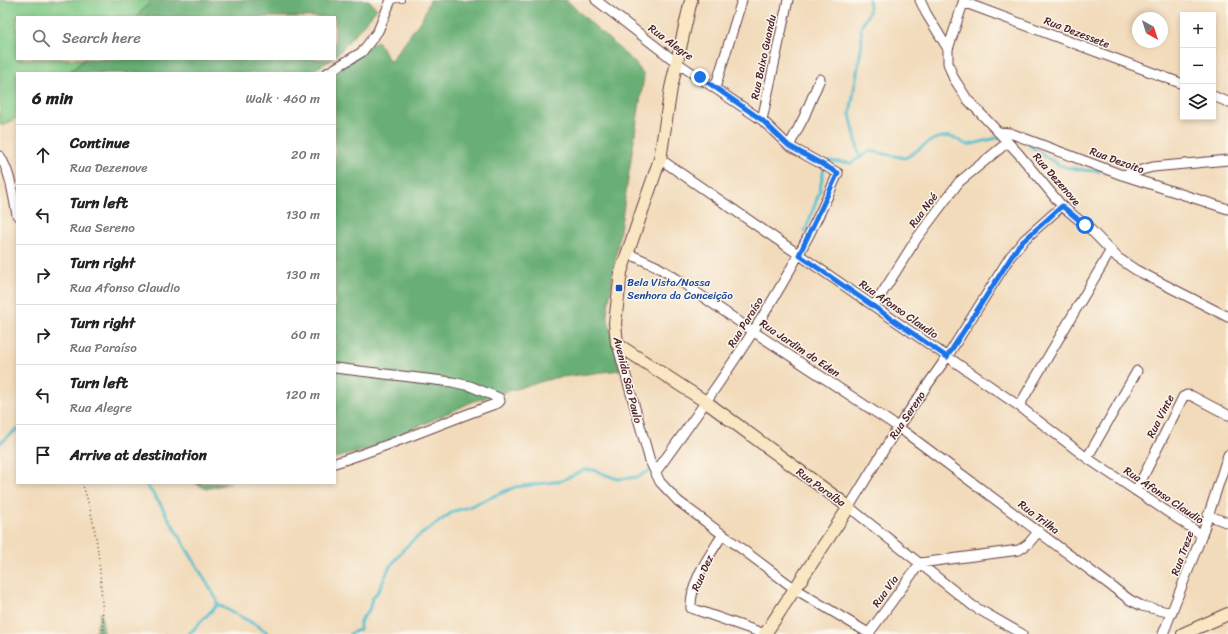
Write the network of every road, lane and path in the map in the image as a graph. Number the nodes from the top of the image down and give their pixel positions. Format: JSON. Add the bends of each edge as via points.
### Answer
{"nodes":[{"id":1,"x":391,"y":0,"type":"edge"},
{"id":2,"x":402,"y":0,"type":"edge"},
{"id":3,"x":596,"y":0,"type":"edge"},
{"id":4,"x":691,"y":0,"type":"edge"},
{"id":5,"x":742,"y":0,"type":"edge"},
{"id":6,"x":788,"y":0,"type":"edge"},
{"id":7,"x":920,"y":0,"type":"edge"},
{"id":8,"x":964,"y":1,"type":"edge"},
{"id":9,"x":948,"y":50,"type":"junction"},
{"id":10,"x":676,"y":62,"type":"junction"},
{"id":11,"x":329,"y":72,"type":"edge"},
{"id":12,"x":820,"y":79,"type":"dead end"},
{"id":13,"x":1180,"y":83,"type":"edge"},
{"id":14,"x":715,"y":88,"type":"junction"},
{"id":15,"x":1216,"y":97,"type":"edge"},
{"id":16,"x":1228,"y":102,"type":"edge"},
{"id":17,"x":762,"y":120,"type":"junction"},
{"id":18,"x":998,"y":132,"type":"junction"},
{"id":19,"x":1008,"y":142,"type":"junction"},
{"id":20,"x":789,"y":146,"type":"junction"},
{"id":21,"x":0,"y":156,"type":"edge"},
{"id":22,"x":660,"y":159,"type":"junction"},
{"id":23,"x":1228,"y":160,"type":"edge"},
{"id":24,"x":838,"y":173,"type":"joint"},
{"id":25,"x":1122,"y":175,"type":"junction"},
{"id":26,"x":1062,"y":206,"type":"junction"},
{"id":27,"x":1228,"y":209,"type":"edge"},
{"id":28,"x":16,"y":210,"type":"edge"},
{"id":29,"x":1110,"y":250,"type":"junction"},
{"id":30,"x":627,"y":253,"type":"junction"},
{"id":31,"x":799,"y":255,"type":"junction"},
{"id":32,"x":874,"y":306,"type":"junction"},
{"id":33,"x":1228,"y":317,"type":"edge"},
{"id":34,"x":754,"y":332,"type":"junction"},
{"id":35,"x":617,"y":344,"type":"junction"},
{"id":36,"x":947,"y":357,"type":"junction"},
{"id":37,"x":336,"y":368,"type":"edge"},
{"id":38,"x":1137,"y":371,"type":"dead end"},
{"id":39,"x":706,"y":402,"type":"junction"},
{"id":40,"x":1019,"y":406,"type":"junction"},
{"id":41,"x":1228,"y":415,"type":"edge"},
{"id":42,"x":898,"y":427,"type":"junction"},
{"id":43,"x":1228,"y":455,"type":"edge"},
{"id":44,"x":1087,"y":458,"type":"junction"},
{"id":45,"x":336,"y":463,"type":"edge"},
{"id":46,"x":655,"y":473,"type":"junction"},
{"id":47,"x":82,"y":484,"type":"edge"},
{"id":48,"x":1136,"y":491,"type":"junction"},
{"id":49,"x":849,"y":507,"type":"junction"},
{"id":50,"x":1208,"y":516,"type":"junction"},
{"id":51,"x":1228,"y":523,"type":"edge"},
{"id":52,"x":1039,"y":531,"type":"junction"},
{"id":53,"x":723,"y":534,"type":"junction"},
{"id":54,"x":1202,"y":535,"type":"junction"},
{"id":55,"x":920,"y":563,"type":"junction"},
{"id":56,"x":796,"y":589,"type":"junction"},
{"id":57,"x":1172,"y":613,"type":"junction"},
{"id":58,"x":1228,"y":614,"type":"edge"},
{"id":59,"x":104,"y":634,"type":"edge"},
{"id":60,"x":765,"y":634,"type":"edge"},
{"id":61,"x":869,"y":634,"type":"edge"},
{"id":62,"x":1022,"y":634,"type":"edge"},
{"id":63,"x":1163,"y":634,"type":"edge"},
{"id":64,"x":1183,"y":634,"type":"edge"}],
"edges":[{"from":1,"to":2,"type":"lane"},
{"from":1,"to":11,"type":"street","via":[[378,30],[362,52]]},
{"from":3,"to":10,"type":"street","name":"Rua Alegre"},
{"from":4,"to":10,"type":"street","name":"Avenida São Paulo"},
{"from":5,"to":14,"type":"street"},
{"from":6,"to":17,"type":"street","name":"Rua Baixo Guandu"},
{"from":7,"to":9,"type":"street"},
{"from":8,"to":9,"type":"street","name":"Rua Dezenove"},
{"from":8,"to":13,"type":"street","name":"Rua Dezessete"},
{"from":9,"to":18,"type":"street","name":"Rua Dezenove","via":[[948,62],[953,76],[968,98]]},
{"from":10,"to":14,"type":"street","name":"Rua Alegre"},
{"from":10,"to":22,"type":"street","name":"Avenida São Paulo"},
{"from":12,"to":20,"type":"street"},
{"from":14,"to":17,"type":"street","name":"Rua Alegre"},
{"from":15,"to":16,"type":"street"},
{"from":17,"to":20,"type":"street","name":"Rua Alegre"},
{"from":18,"to":19,"type":"street","name":"Rua Dezenove"},
{"from":18,"to":25,"type":"street","name":"Rua Dezoito","via":[[1010,134]]},
{"from":19,"to":26,"type":"street","name":"Rua Dezenove"},
{"from":19,"to":32,"type":"street","name":"Rua Noé","via":[[959,182],[917,238]]},
{"from":20,"to":24,"type":"street","name":"Rua Alegre"},
{"from":21,"to":28,"type":"street","via":[[11,181]]},
{"from":22,"to":30,"type":"street","name":"Avenida São Paulo"},
{"from":22,"to":31,"type":"street","name":"Rua Afonso Claudio"},
{"from":23,"to":25,"type":"street","via":[[1153,167]]},
{"from":24,"to":31,"type":"street","name":"Rua Paraíso"},
{"from":25,"to":27,"type":"street","name":"Rua Dezoito"},
{"from":26,"to":29,"type":"street","name":"Rua Dezenove","via":[[1089,228]]},
{"from":26,"to":36,"type":"street","name":"Rua Sereno","via":[[1019,245]]},
{"from":29,"to":33,"type":"street","name":"Rua Dezenove","via":[[1126,264]]},
{"from":29,"to":40,"type":"street"},
{"from":30,"to":34,"type":"street","name":"Rua Jardim do Eden","via":[[677,279]]},
{"from":30,"to":35,"type":"street","name":"Avenida São Paulo","via":[[617,301]]},
{"from":31,"to":32,"type":"street","name":"Rua Afonso Claudio"},
{"from":31,"to":34,"type":"street","name":"Rua Paraíso"},
{"from":32,"to":36,"type":"street","name":"Rua Afonso Claudio"},
{"from":34,"to":39,"type":"street","name":"Rua Paraíso"},
{"from":34,"to":42,"type":"street","name":"Rua Jardim do Eden"},
{"from":35,"to":39,"type":"street","name":"Rua Paraíba"},
{"from":35,"to":46,"type":"street","name":"Avenida São Paulo","via":[[641,433]]},
{"from":36,"to":40,"type":"street","name":"Rua Afonso Claudio"},
{"from":36,"to":42,"type":"street","name":"Rua Sereno"},
{"from":37,"to":45,"type":"street","via":[[452,382],[470,386],[499,398],[500,401]]},
{"from":38,"to":44,"type":"street"},
{"from":39,"to":46,"type":"street","name":"Rua Paraíso"},
{"from":39,"to":49,"type":"street","name":"Rua Paraíba"},
{"from":40,"to":44,"type":"street","name":"Rua Afonso Claudio"},
{"from":41,"to":48,"type":"street","name":"Rua Vinte","via":[[1192,396],[1183,397]]},
{"from":42,"to":49,"type":"street","name":"Rua Sereno"},
{"from":42,"to":52,"type":"street","name":"Rua Trilha"},
{"from":43,"to":50,"type":"street","name":"Rua Treze"},
{"from":44,"to":48,"type":"street","name":"Rua Afonso Claudio"},
{"from":46,"to":53,"type":"street","name":"Avenida São Paulo","via":[[663,486],[678,501]]},
{"from":47,"to":59,"type":"path","via":[[94,520],[97,540]]},
{"from":48,"to":54,"type":"street","name":"Rua Afonso Claudio"},
{"from":49,"to":55,"type":"street","name":"Rua Paraíba"},
{"from":49,"to":56,"type":"street","name":"Rua Sereno"},
{"from":50,"to":51,"type":"street"},
{"from":50,"to":54,"type":"street","name":"Rua Treze"},
{"from":52,"to":55,"type":"street","via":[[1019,550]]},
{"from":52,"to":57,"type":"street","name":"Rua Trilha","via":[[1130,600],[1142,606]]},
{"from":53,"to":56,"type":"street","name":"Avenida São Paulo"},
{"from":53,"to":60,"type":"street","name":"Rua Dez","via":[[700,573],[694,588],[691,608]]},
{"from":54,"to":57,"type":"street","name":"Rua Treze"},
{"from":55,"to":61,"type":"street","name":"Rua Via"},
{"from":55,"to":62,"type":"street","name":"Rua Paraíba","via":[[973,606]]},
{"from":56,"to":60,"type":"street","name":"Rua Sereno"},
{"from":56,"to":61,"type":"street","name":"Avenida São Paulo"},
{"from":57,"to":63,"type":"street","name":"Rua Treze"},
{"from":58,"to":64,"type":"street"}]}
